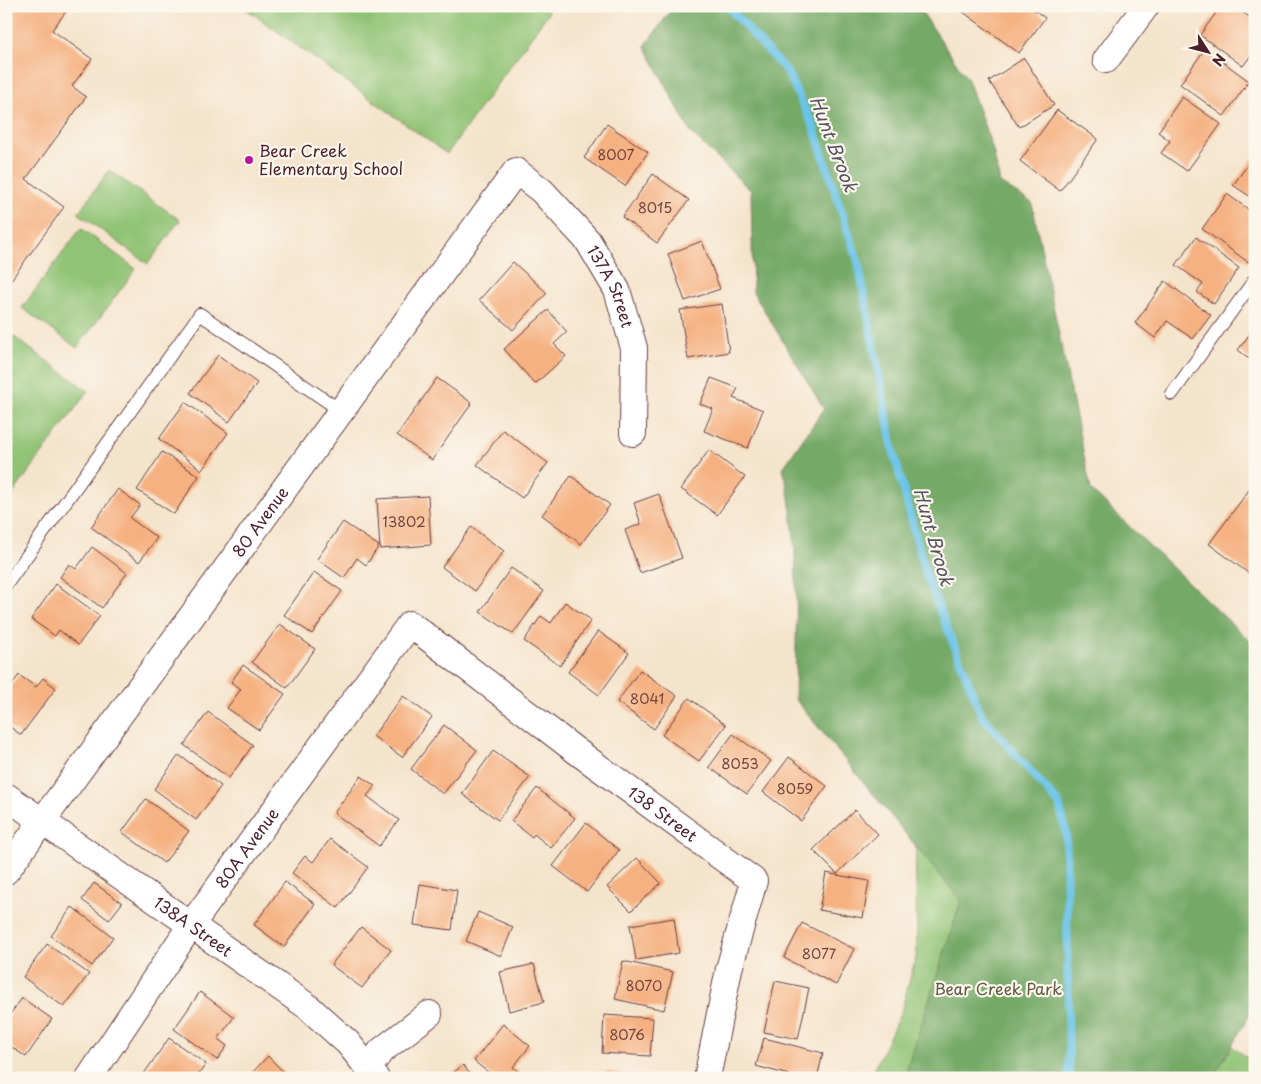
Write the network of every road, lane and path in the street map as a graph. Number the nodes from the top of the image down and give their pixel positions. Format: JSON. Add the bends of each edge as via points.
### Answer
{"nodes":[{"id":1,"x":1146,"y":6,"type":"edge"},
{"id":2,"x":1106,"y":60,"type":"dead end"},
{"id":3,"x":516,"y":171,"type":"joint"},
{"id":4,"x":1255,"y":279,"type":"edge"},
{"id":5,"x":1172,"y":394,"type":"dead end"},
{"id":6,"x":341,"y":412,"type":"junction"},
{"id":7,"x":632,"y":433,"type":"dead end"},
{"id":8,"x":6,"y":585,"type":"edge"},
{"id":9,"x":410,"y":624,"type":"joint"},
{"id":10,"x":6,"y":796,"type":"edge"},
{"id":11,"x":42,"y":820,"type":"junction"},
{"id":12,"x":6,"y":871,"type":"edge"},
{"id":13,"x":191,"y":925,"type":"junction"},
{"id":14,"x":429,"y":1014,"type":"dead end"},
{"id":15,"x":373,"y":1073,"type":"edge"},
{"id":16,"x":89,"y":1078,"type":"edge"},
{"id":17,"x":708,"y":1078,"type":"edge"}],
"edges":[{"from":1,"to":2,"type":"street"},
{"from":3,"to":6,"type":"street","name":"80 Avenue"},
{"from":3,"to":7,"type":"street","name":"137A Street","via":[[542,191],[588,241],[617,290],[634,348]]},
{"from":4,"to":5,"type":"lane"},
{"from":6,"to":8,"type":"lane","via":[[200,314]]},
{"from":6,"to":11,"type":"street","name":"80 Avenue"},
{"from":9,"to":13,"type":"street","name":"80A Avenue"},
{"from":9,"to":17,"type":"street","name":"138 Street","via":[[754,881],[730,969]]},
{"from":10,"to":11,"type":"street","name":"138A Street"},
{"from":11,"to":12,"type":"street","name":"80 Avenue"},
{"from":11,"to":13,"type":"street","name":"138A Street"},
{"from":13,"to":15,"type":"street","name":"138A Street","via":[[307,1006],[348,1043]]},
{"from":13,"to":16,"type":"street","name":"80A Avenue"},
{"from":14,"to":15,"type":"street","name":"138A Street","via":[[381,1051]]}]}
